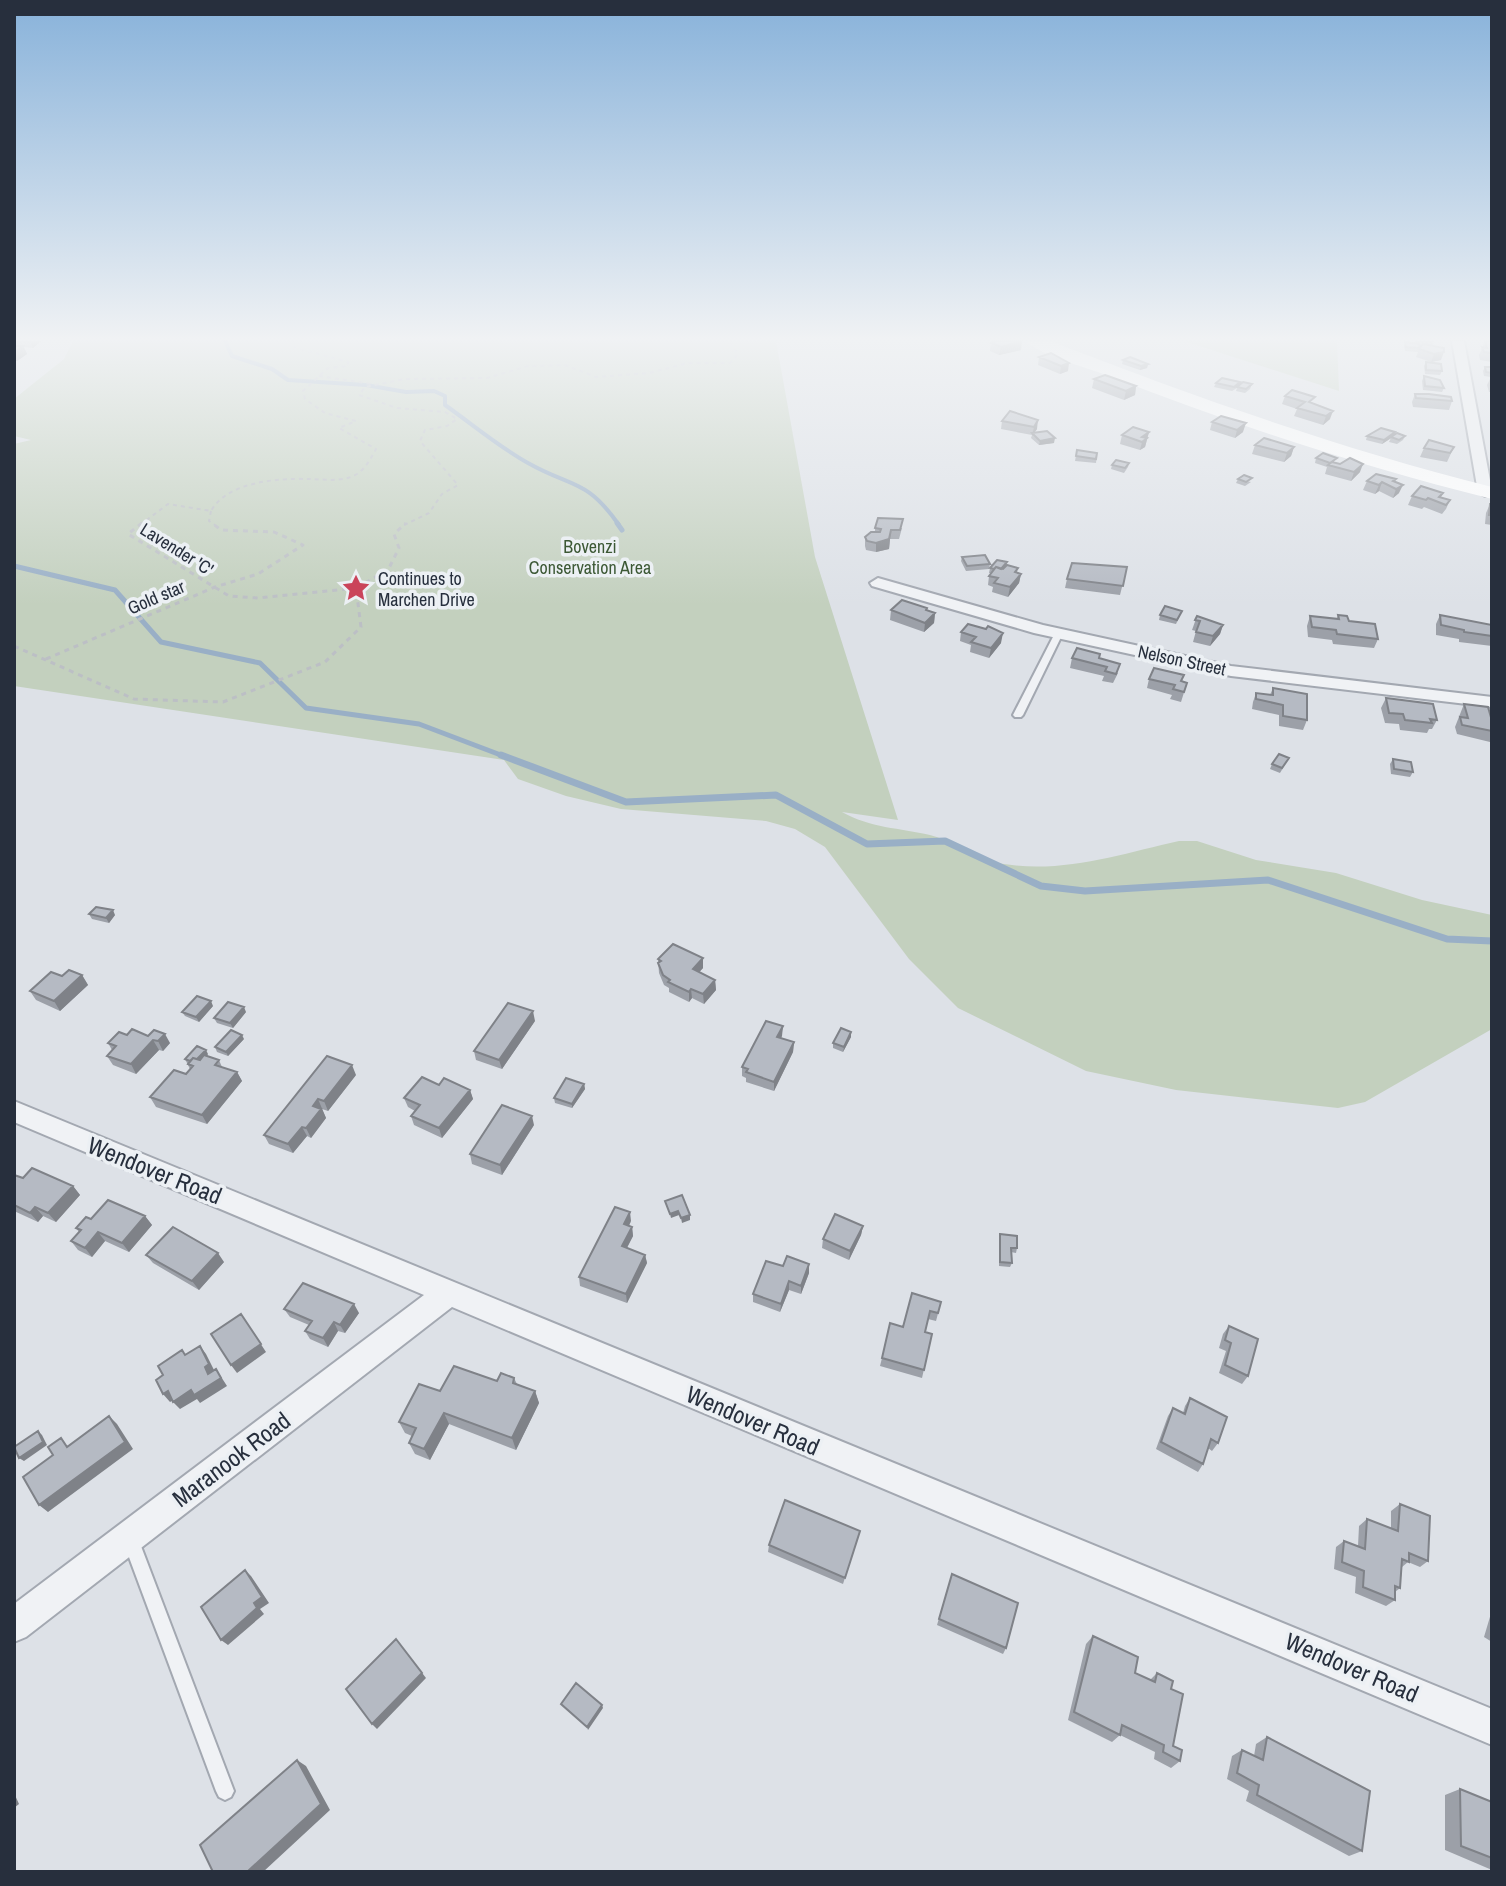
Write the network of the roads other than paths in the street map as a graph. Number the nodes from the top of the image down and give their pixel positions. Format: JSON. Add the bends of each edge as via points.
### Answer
{"nodes":[{"id":1,"x":1278,"y":429,"type":"edge"},
{"id":2,"x":1476,"y":429,"type":"edge"},
{"id":3,"x":1489,"y":492,"type":"edge"},
{"id":4,"x":878,"y":583,"type":"dead end"},
{"id":5,"x":1059,"y":633,"type":"junction"},
{"id":6,"x":1492,"y":702,"type":"edge"},
{"id":7,"x":1018,"y":715,"type":"dead end"},
{"id":8,"x":14,"y":1111,"type":"edge"},
{"id":9,"x":449,"y":1292,"type":"junction"},
{"id":10,"x":129,"y":1537,"type":"junction"},
{"id":11,"x":14,"y":1625,"type":"edge"},
{"id":12,"x":1492,"y":1727,"type":"edge"},
{"id":13,"x":225,"y":1791,"type":"dead end"}],
"edges":[{"from":1,"to":3,"type":"street"},
{"from":2,"to":3,"type":"street"},
{"from":4,"to":5,"type":"street","name":"Nelson Street"},
{"from":5,"to":6,"type":"street","name":"Nelson Street","via":[[1257,676]]},
{"from":5,"to":7,"type":"lane"},
{"from":8,"to":9,"type":"street","name":"Wendover Road"},
{"from":9,"to":10,"type":"street","name":"Maranook Road"},
{"from":9,"to":12,"type":"street","name":"Wendover Road"},
{"from":10,"to":11,"type":"street","name":"Maranook Road"},
{"from":10,"to":13,"type":"lane"}]}
